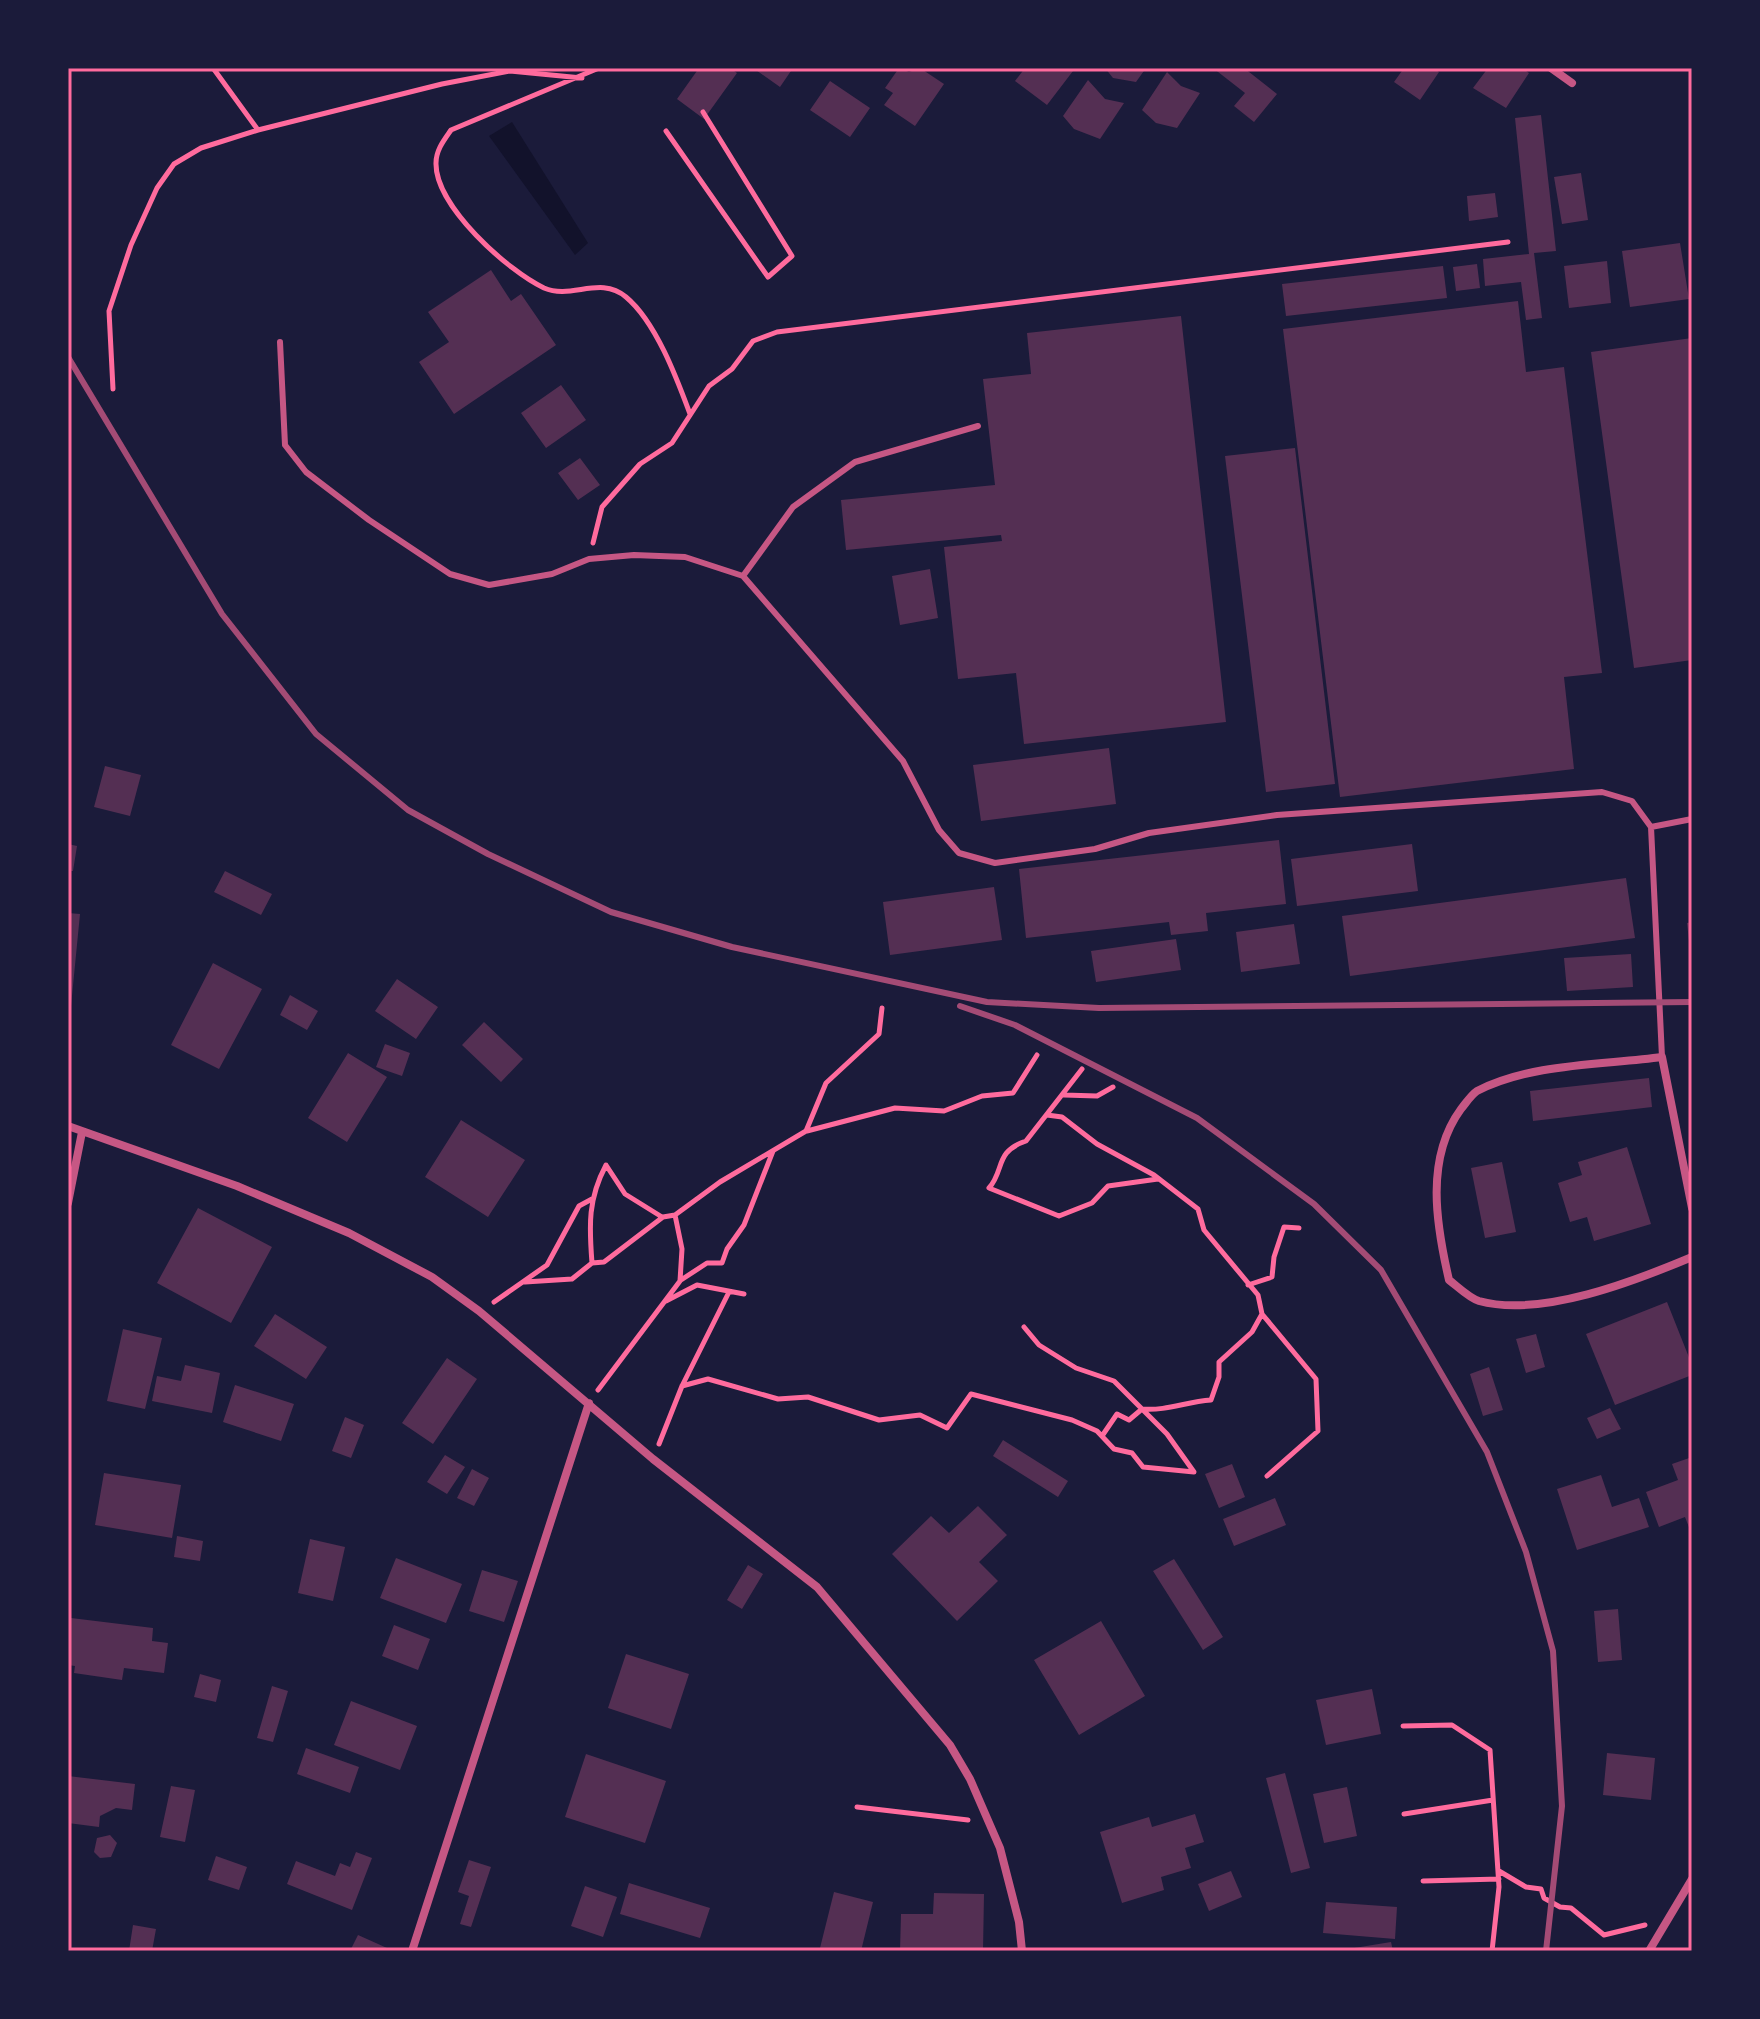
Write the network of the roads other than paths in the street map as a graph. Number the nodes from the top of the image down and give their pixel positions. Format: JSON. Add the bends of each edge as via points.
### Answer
{"nodes":[{"id":1,"x":1551,"y":68,"type":"edge"},
{"id":2,"x":1572,"y":83,"type":"dead end"},
{"id":3,"x":280,"y":342,"type":"dead end"},
{"id":4,"x":978,"y":426,"type":"dead end"},
{"id":5,"x":743,"y":576,"type":"junction"},
{"id":6,"x":1692,"y":819,"type":"edge"},
{"id":7,"x":1651,"y":827,"type":"junction"},
{"id":8,"x":1662,"y":1057,"type":"junction"},
{"id":9,"x":68,"y":1126,"type":"edge"},
{"id":10,"x":82,"y":1132,"type":"junction"},
{"id":11,"x":68,"y":1203,"type":"edge"},
{"id":12,"x":1692,"y":1208,"type":"edge"},
{"id":13,"x":1692,"y":1257,"type":"edge"},
{"id":14,"x":589,"y":1403,"type":"junction"},
{"id":15,"x":1692,"y":1879,"type":"edge"},
{"id":16,"x":412,"y":1951,"type":"edge"},
{"id":17,"x":1022,"y":1951,"type":"edge"},
{"id":18,"x":1649,"y":1951,"type":"edge"}],
"edges":[{"from":1,"to":2,"type":"street"},
{"from":3,"to":5,"type":"lane","via":[[285,445],[306,472],[450,574],[489,585],[552,574],[589,559],[634,555],[685,557]]},
{"from":4,"to":5,"type":"lane","via":[[855,462],[793,507]]},
{"from":5,"to":7,"type":"lane","via":[[903,761],[939,830],[959,853],[995,863],[1277,815],[1602,792],[1632,801]]},
{"from":6,"to":7,"type":"lane"},
{"from":7,"to":8,"type":"lane"},
{"from":8,"to":12,"type":"street"},
{"from":8,"to":13,"type":"street","via":[[1517,1076],[1474,1093],[1450,1125],[1436,1177],[1439,1238],[1449,1280],[1478,1301],[1535,1305],[1637,1280]]},
{"from":9,"to":10,"type":"street"},
{"from":10,"to":11,"type":"street"},
{"from":10,"to":14,"type":"street","via":[[237,1186],[349,1233],[432,1277]]},
{"from":14,"to":16,"type":"street"},
{"from":14,"to":17,"type":"street","via":[[817,1587],[950,1745],[970,1779],[1008,1876]]},
{"from":15,"to":18,"type":"street"}]}
